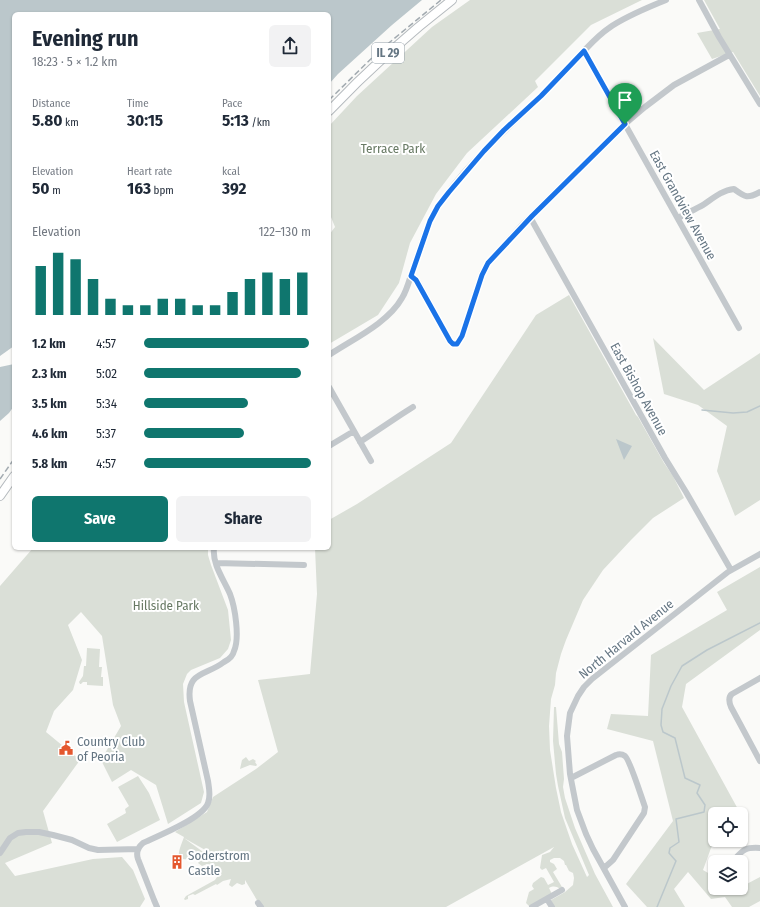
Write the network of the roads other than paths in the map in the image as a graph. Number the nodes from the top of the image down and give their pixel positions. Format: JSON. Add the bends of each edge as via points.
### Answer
{"nodes":[{"id":1,"x":452,"y":0,"type":"edge"},
{"id":2,"x":666,"y":0,"type":"edge"},
{"id":3,"x":699,"y":0,"type":"edge"},
{"id":4,"x":584,"y":51,"type":"junction"},
{"id":5,"x":729,"y":55,"type":"junction"},
{"id":6,"x":760,"y":104,"type":"edge"},
{"id":7,"x":331,"y":109,"type":"edge"},
{"id":8,"x":625,"y":124,"type":"junction"},
{"id":9,"x":760,"y":192,"type":"edge"},
{"id":10,"x":530,"y":217,"type":"junction"},
{"id":11,"x":678,"y":218,"type":"junction"},
{"id":12,"x":411,"y":276,"type":"junction"},
{"id":13,"x":739,"y":328,"type":"dead end"},
{"id":14,"x":331,"y":354,"type":"edge"},
{"id":15,"x":331,"y":391,"type":"edge"},
{"id":16,"x":414,"y":407,"type":"dead end"},
{"id":17,"x":354,"y":431,"type":"junction"},
{"id":18,"x":360,"y":442,"type":"junction"},
{"id":19,"x":331,"y":445,"type":"edge"},
{"id":20,"x":371,"y":461,"type":"dead end"},
{"id":21,"x":12,"y":479,"type":"edge"},
{"id":22,"x":0,"y":496,"type":"edge"},
{"id":23,"x":214,"y":550,"type":"edge"},
{"id":24,"x":760,"y":554,"type":"edge"},
{"id":25,"x":216,"y":563,"type":"junction"},
{"id":26,"x":304,"y":565,"type":"dead end"},
{"id":27,"x":731,"y":570,"type":"junction"},
{"id":28,"x":760,"y":678,"type":"edge"},
{"id":29,"x":760,"y":760,"type":"edge"},
{"id":30,"x":570,"y":778,"type":"junction"},
{"id":31,"x":760,"y":848,"type":"edge"},
{"id":32,"x":138,"y":849,"type":"junction"},
{"id":33,"x":0,"y":853,"type":"edge"},
{"id":34,"x":738,"y":855,"type":"edge"},
{"id":35,"x":604,"y":868,"type":"junction"},
{"id":36,"x":562,"y":890,"type":"dead end"},
{"id":37,"x":547,"y":899,"type":"junction"},
{"id":38,"x":157,"y":907,"type":"edge"},
{"id":39,"x":532,"y":907,"type":"edge"},
{"id":40,"x":552,"y":907,"type":"edge"},
{"id":41,"x":625,"y":907,"type":"edge"}],
"edges":[{"from":1,"to":7,"type":"main road","number":"IL 29","via":[[391,51]]},
{"from":2,"to":4,"type":"street","via":[[610,27]]},
{"from":3,"to":5,"type":"street"},
{"from":4,"to":8,"type":"street","name":"East Grandview Avenue"},
{"from":4,"to":12,"type":"street","via":[[484,151],[438,206],[430,221]]},
{"from":5,"to":6,"type":"street"},
{"from":5,"to":8,"type":"street","via":[[674,85]]},
{"from":8,"to":10,"type":"street"},
{"from":8,"to":11,"type":"street","name":"East Grandview Avenue"},
{"from":9,"to":11,"type":"street","via":[[746,197],[732,189]]},
{"from":10,"to":12,"type":"street","via":[[485,268],[463,334],[455,345],[416,280]]},
{"from":10,"to":27,"type":"street","name":"East Bishop Avenue"},
{"from":11,"to":13,"type":"street","name":"East Grandview Avenue"},
{"from":12,"to":14,"type":"street","via":[[404,294],[390,313]]},
{"from":15,"to":17,"type":"street"},
{"from":16,"to":18,"type":"street"},
{"from":17,"to":18,"type":"street"},
{"from":17,"to":19,"type":"street"},
{"from":18,"to":20,"type":"street"},
{"from":21,"to":22,"type":"main road"},
{"from":23,"to":25,"type":"street"},
{"from":24,"to":27,"type":"street","name":"North Harvard Avenue"},
{"from":25,"to":26,"type":"street"},
{"from":25,"to":32,"type":"street","via":[[232,600],[236,644],[226,661],[195,678],[190,686],[189,696],[207,776],[208,802],[198,815]]},
{"from":27,"to":30,"type":"street","name":"North Harvard Avenue","via":[[601,671],[582,689],[571,709],[568,722]]},
{"from":28,"to":29,"type":"street","via":[[732,694],[729,701]]},
{"from":30,"to":35,"type":"street","name":"North Harvard Avenue","via":[[584,831]]},
{"from":30,"to":35,"type":"street","via":[[616,754],[625,756],[631,767],[644,805],[644,813],[613,860]]},
{"from":31,"to":34,"type":"street","via":[[745,849]]},
{"from":32,"to":33,"type":"street","via":[[98,850],[54,835],[26,832],[10,838]]},
{"from":32,"to":38,"type":"street","via":[[138,859]]},
{"from":35,"to":41,"type":"street","name":"North Harvard Avenue"},
{"from":36,"to":37,"type":"street"},
{"from":37,"to":39,"type":"street"},
{"from":37,"to":40,"type":"street"}]}
